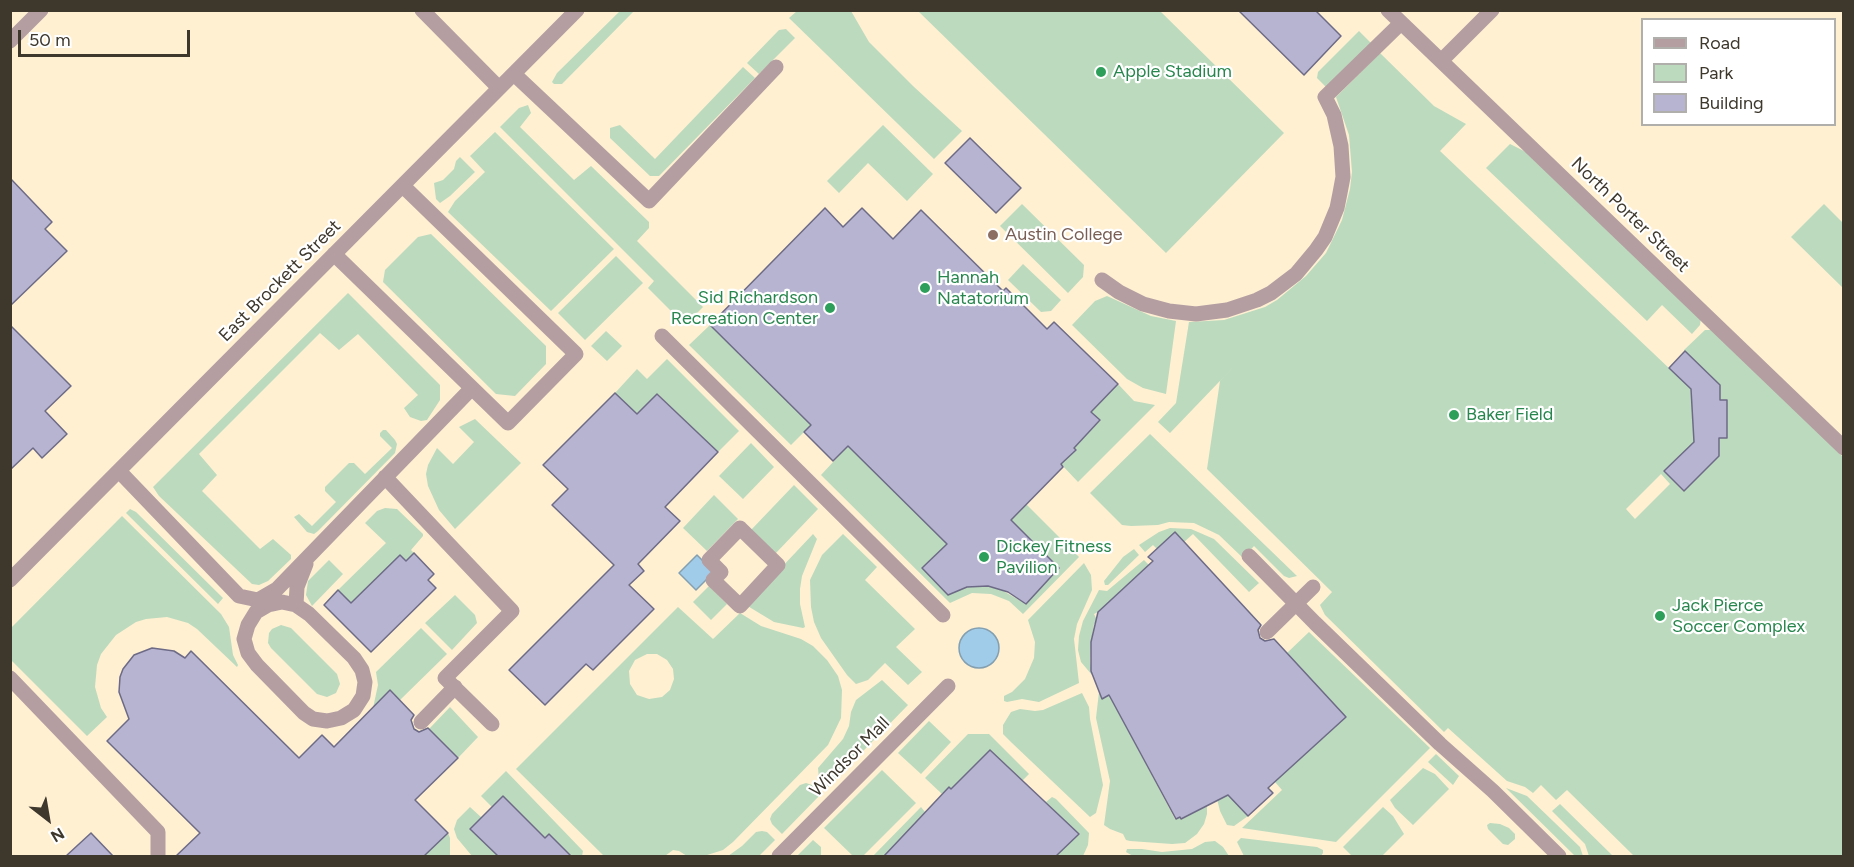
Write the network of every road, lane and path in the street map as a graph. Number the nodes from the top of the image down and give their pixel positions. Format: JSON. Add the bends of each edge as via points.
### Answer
{"nodes":[{"id":1,"x":41,"y":10,"type":"edge"},
{"id":2,"x":422,"y":10,"type":"edge"},
{"id":3,"x":577,"y":10,"type":"edge"},
{"id":4,"x":1388,"y":10,"type":"edge"},
{"id":5,"x":1492,"y":10,"type":"edge"},
{"id":6,"x":1401,"y":23,"type":"junction"},
{"id":7,"x":10,"y":41,"type":"edge"},
{"id":8,"x":1441,"y":61,"type":"junction"},
{"id":9,"x":776,"y":67,"type":"dead end"},
{"id":10,"x":514,"y":74,"type":"junction"},
{"id":11,"x":499,"y":88,"type":"junction"},
{"id":12,"x":403,"y":186,"type":"junction"},
{"id":13,"x":334,"y":254,"type":"junction"},
{"id":14,"x":1102,"y":280,"type":"dead end"},
{"id":15,"x":663,"y":336,"type":"dead end"},
{"id":16,"x":472,"y":388,"type":"junction"},
{"id":17,"x":1844,"y":448,"type":"edge"},
{"id":18,"x":119,"y":471,"type":"junction"},
{"id":19,"x":385,"y":477,"type":"junction"},
{"id":20,"x":309,"y":555,"type":"junction"},
{"id":21,"x":1250,"y":556,"type":"dead end"},
{"id":22,"x":778,"y":565,"type":"joint"},
{"id":23,"x":10,"y":579,"type":"edge"},
{"id":24,"x":1313,"y":587,"type":"dead end"},
{"id":25,"x":239,"y":596,"type":"junction"},
{"id":26,"x":1296,"y":603,"type":"junction"},
{"id":27,"x":296,"y":605,"type":"junction"},
{"id":28,"x":943,"y":615,"type":"dead end"},
{"id":29,"x":248,"y":625,"type":"junction"},
{"id":30,"x":1267,"y":632,"type":"dead end"},
{"id":31,"x":10,"y":678,"type":"edge"},
{"id":32,"x":948,"y":686,"type":"dead end"},
{"id":33,"x":455,"y":687,"type":"junction"},
{"id":34,"x":422,"y":722,"type":"dead end"},
{"id":35,"x":492,"y":724,"type":"dead end"},
{"id":36,"x":158,"y":856,"type":"edge"},
{"id":37,"x":779,"y":856,"type":"edge"},
{"id":38,"x":1559,"y":856,"type":"edge"}],
"edges":[{"from":1,"to":7,"type":"street"},
{"from":2,"to":11,"type":"street"},
{"from":3,"to":10,"type":"street","name":"East Brockett Street"},
{"from":4,"to":6,"type":"street","name":"North Porter Street"},
{"from":5,"to":8,"type":"street"},
{"from":6,"to":8,"type":"street","name":"North Porter Street"},
{"from":6,"to":14,"type":"street","via":[[1325,97],[1341,146],[1340,193],[1325,237],[1296,274],[1250,303],[1196,314],[1143,304]]},
{"from":8,"to":17,"type":"street","name":"North Porter Street"},
{"from":9,"to":10,"type":"street","via":[[649,201]]},
{"from":10,"to":11,"type":"street","name":"East Brockett Street"},
{"from":11,"to":12,"type":"street","name":"East Brockett Street"},
{"from":12,"to":13,"type":"street","name":"East Brockett Street"},
{"from":12,"to":16,"type":"street","via":[[576,354],[508,423]]},
{"from":13,"to":16,"type":"street"},
{"from":13,"to":18,"type":"street","name":"East Brockett Street"},
{"from":15,"to":28,"type":"street"},
{"from":16,"to":19,"type":"street"},
{"from":18,"to":23,"type":"street","name":"East Brockett Street"},
{"from":18,"to":25,"type":"street"},
{"from":19,"to":20,"type":"street"},
{"from":19,"to":33,"type":"street","via":[[512,611],[445,678]]},
{"from":20,"to":25,"type":"street","via":[[277,589],[258,600]]},
{"from":20,"to":27,"type":"street","via":[[297,587]]},
{"from":21,"to":26,"type":"street"},
{"from":22,"to":22,"type":"street","via":[[740,606],[712,580],[721,572],[709,560],[740,528]]},
{"from":24,"to":26,"type":"street"},
{"from":25,"to":29,"type":"street"},
{"from":26,"to":30,"type":"street"},
{"from":26,"to":38,"type":"street"},
{"from":27,"to":29,"type":"street","via":[[268,605],[256,612]]},
{"from":27,"to":29,"type":"street","via":[[362,670],[363,696],[354,710],[341,718],[327,722],[304,713],[248,653],[244,639]]},
{"from":31,"to":36,"type":"street","via":[[158,832]]},
{"from":32,"to":37,"type":"street","name":"Windsor Mall"},
{"from":33,"to":34,"type":"street"},
{"from":33,"to":35,"type":"street"}]}
